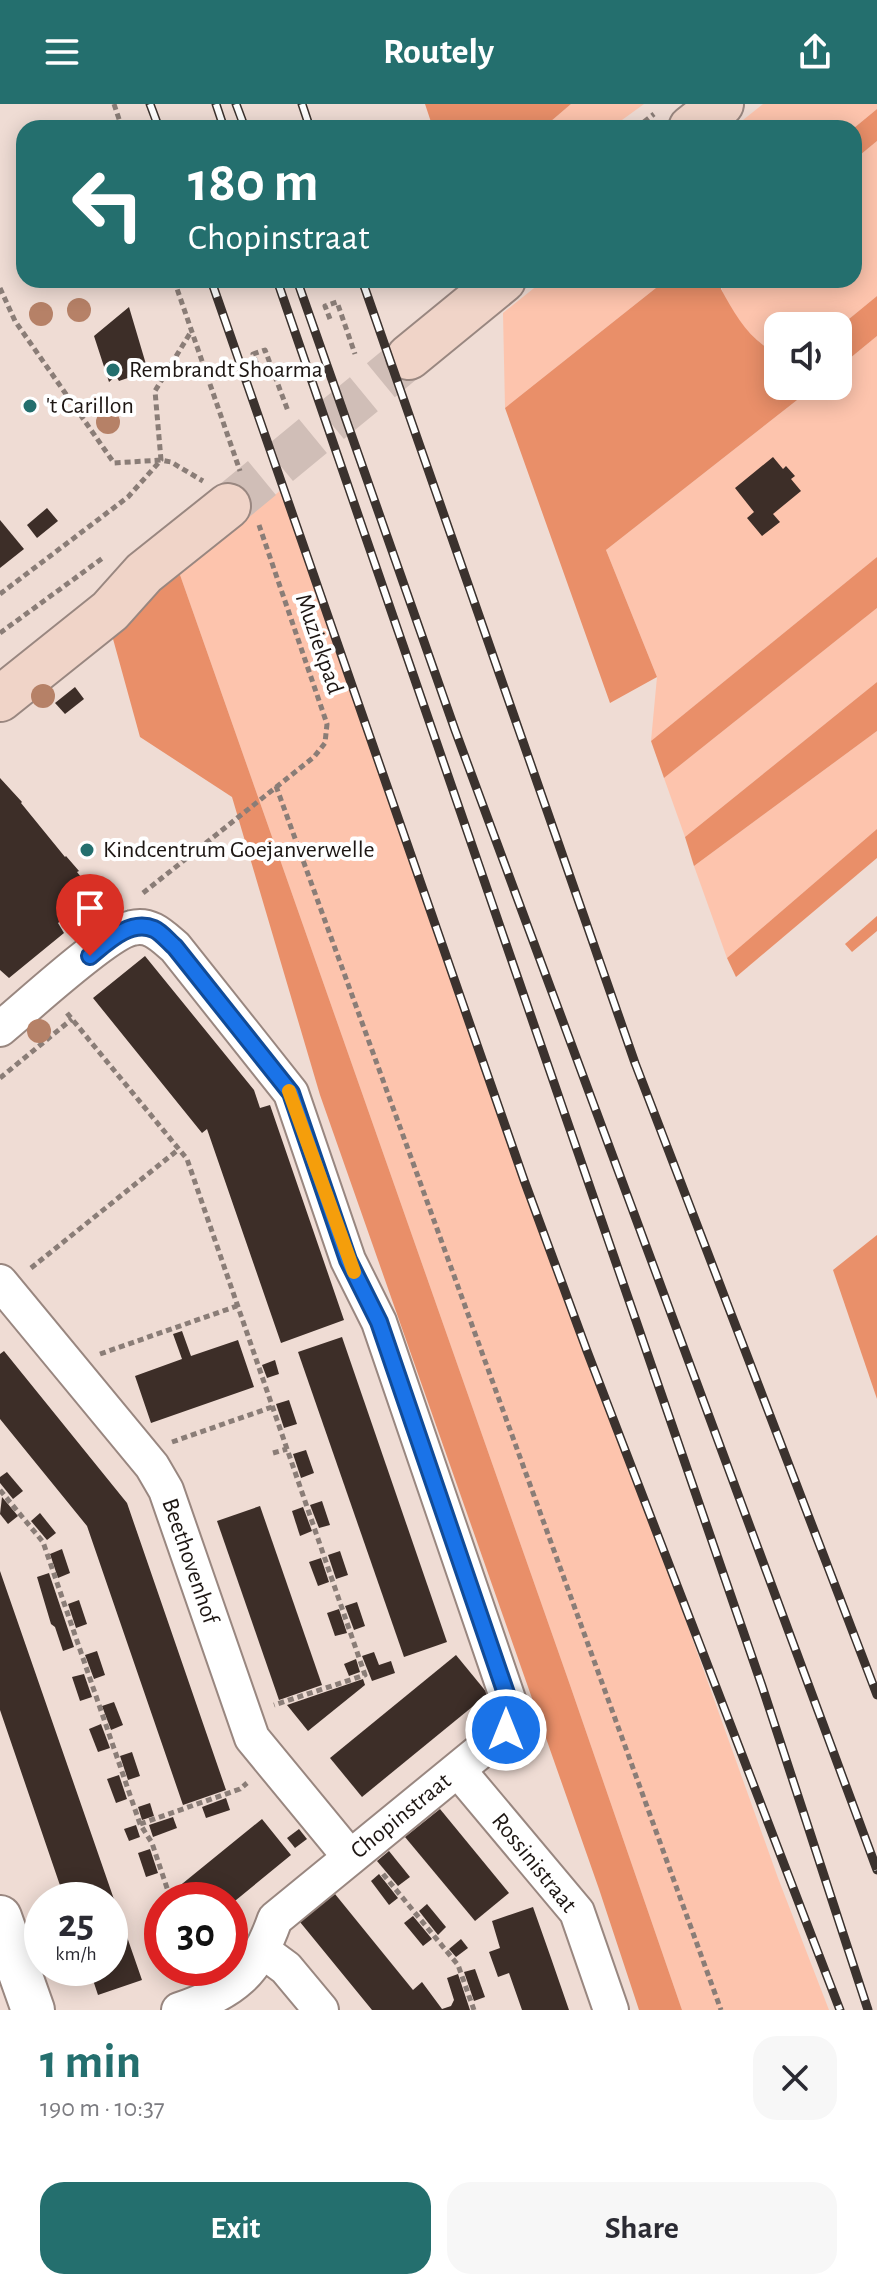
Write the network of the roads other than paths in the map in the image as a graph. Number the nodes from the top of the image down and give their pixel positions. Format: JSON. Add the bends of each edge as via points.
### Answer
{"nodes":[{"id":1,"x":721,"y":104,"type":"edge"},
{"id":2,"x":701,"y":120,"type":"edge"},
{"id":3,"x":493,"y":288,"type":"edge"},
{"id":4,"x":409,"y":357,"type":"tunnel mouth"},
{"id":5,"x":233,"y":496,"type":"tunnel mouth"},
{"id":6,"x":144,"y":573,"type":"junction"},
{"id":7,"x":1,"y":639,"type":"edge"},
{"id":8,"x":0,"y":699,"type":"edge"},
{"id":9,"x":0,"y":1029,"type":"edge"},
{"id":10,"x":3,"y":1285,"type":"edge"},
{"id":11,"x":458,"y":1770,"type":"junction"},
{"id":12,"x":356,"y":1853,"type":"junction"},
{"id":13,"x":0,"y":1917,"type":"edge"},
{"id":14,"x":263,"y":1951,"type":"junction"},
{"id":15,"x":33,"y":2010,"type":"edge"},
{"id":16,"x":179,"y":2010,"type":"edge"},
{"id":17,"x":321,"y":2010,"type":"edge"},
{"id":18,"x":611,"y":2010,"type":"edge"}],
"edges":[{"from":1,"to":2,"type":"main road"},
{"from":3,"to":4,"type":"main road"},
{"from":5,"to":6,"type":"main road"},
{"from":6,"to":7,"type":"main road"},
{"from":6,"to":8,"type":"main road","via":[[110,611]]},
{"from":9,"to":11,"type":"street","name":"Chopinstraat","via":[[110,939],[133,927],[155,929],[291,1093],[348,1260],[379,1322],[511,1708],[506,1730]]},
{"from":10,"to":12,"type":"street","name":"Beethovenhof","via":[[141,1452],[166,1490],[252,1738]]},
{"from":11,"to":12,"type":"street","name":"Chopinstraat"},
{"from":11,"to":18,"type":"street","name":"Rossinistraat","via":[[577,1912]]},
{"from":12,"to":14,"type":"street","name":"Chopinstraat","via":[[275,1919]]},
{"from":13,"to":15,"type":"street"},
{"from":14,"to":16,"type":"street","name":"Chopinstraat","via":[[245,1976],[215,1997]]},
{"from":14,"to":17,"type":"street","via":[[286,1968]]}]}
